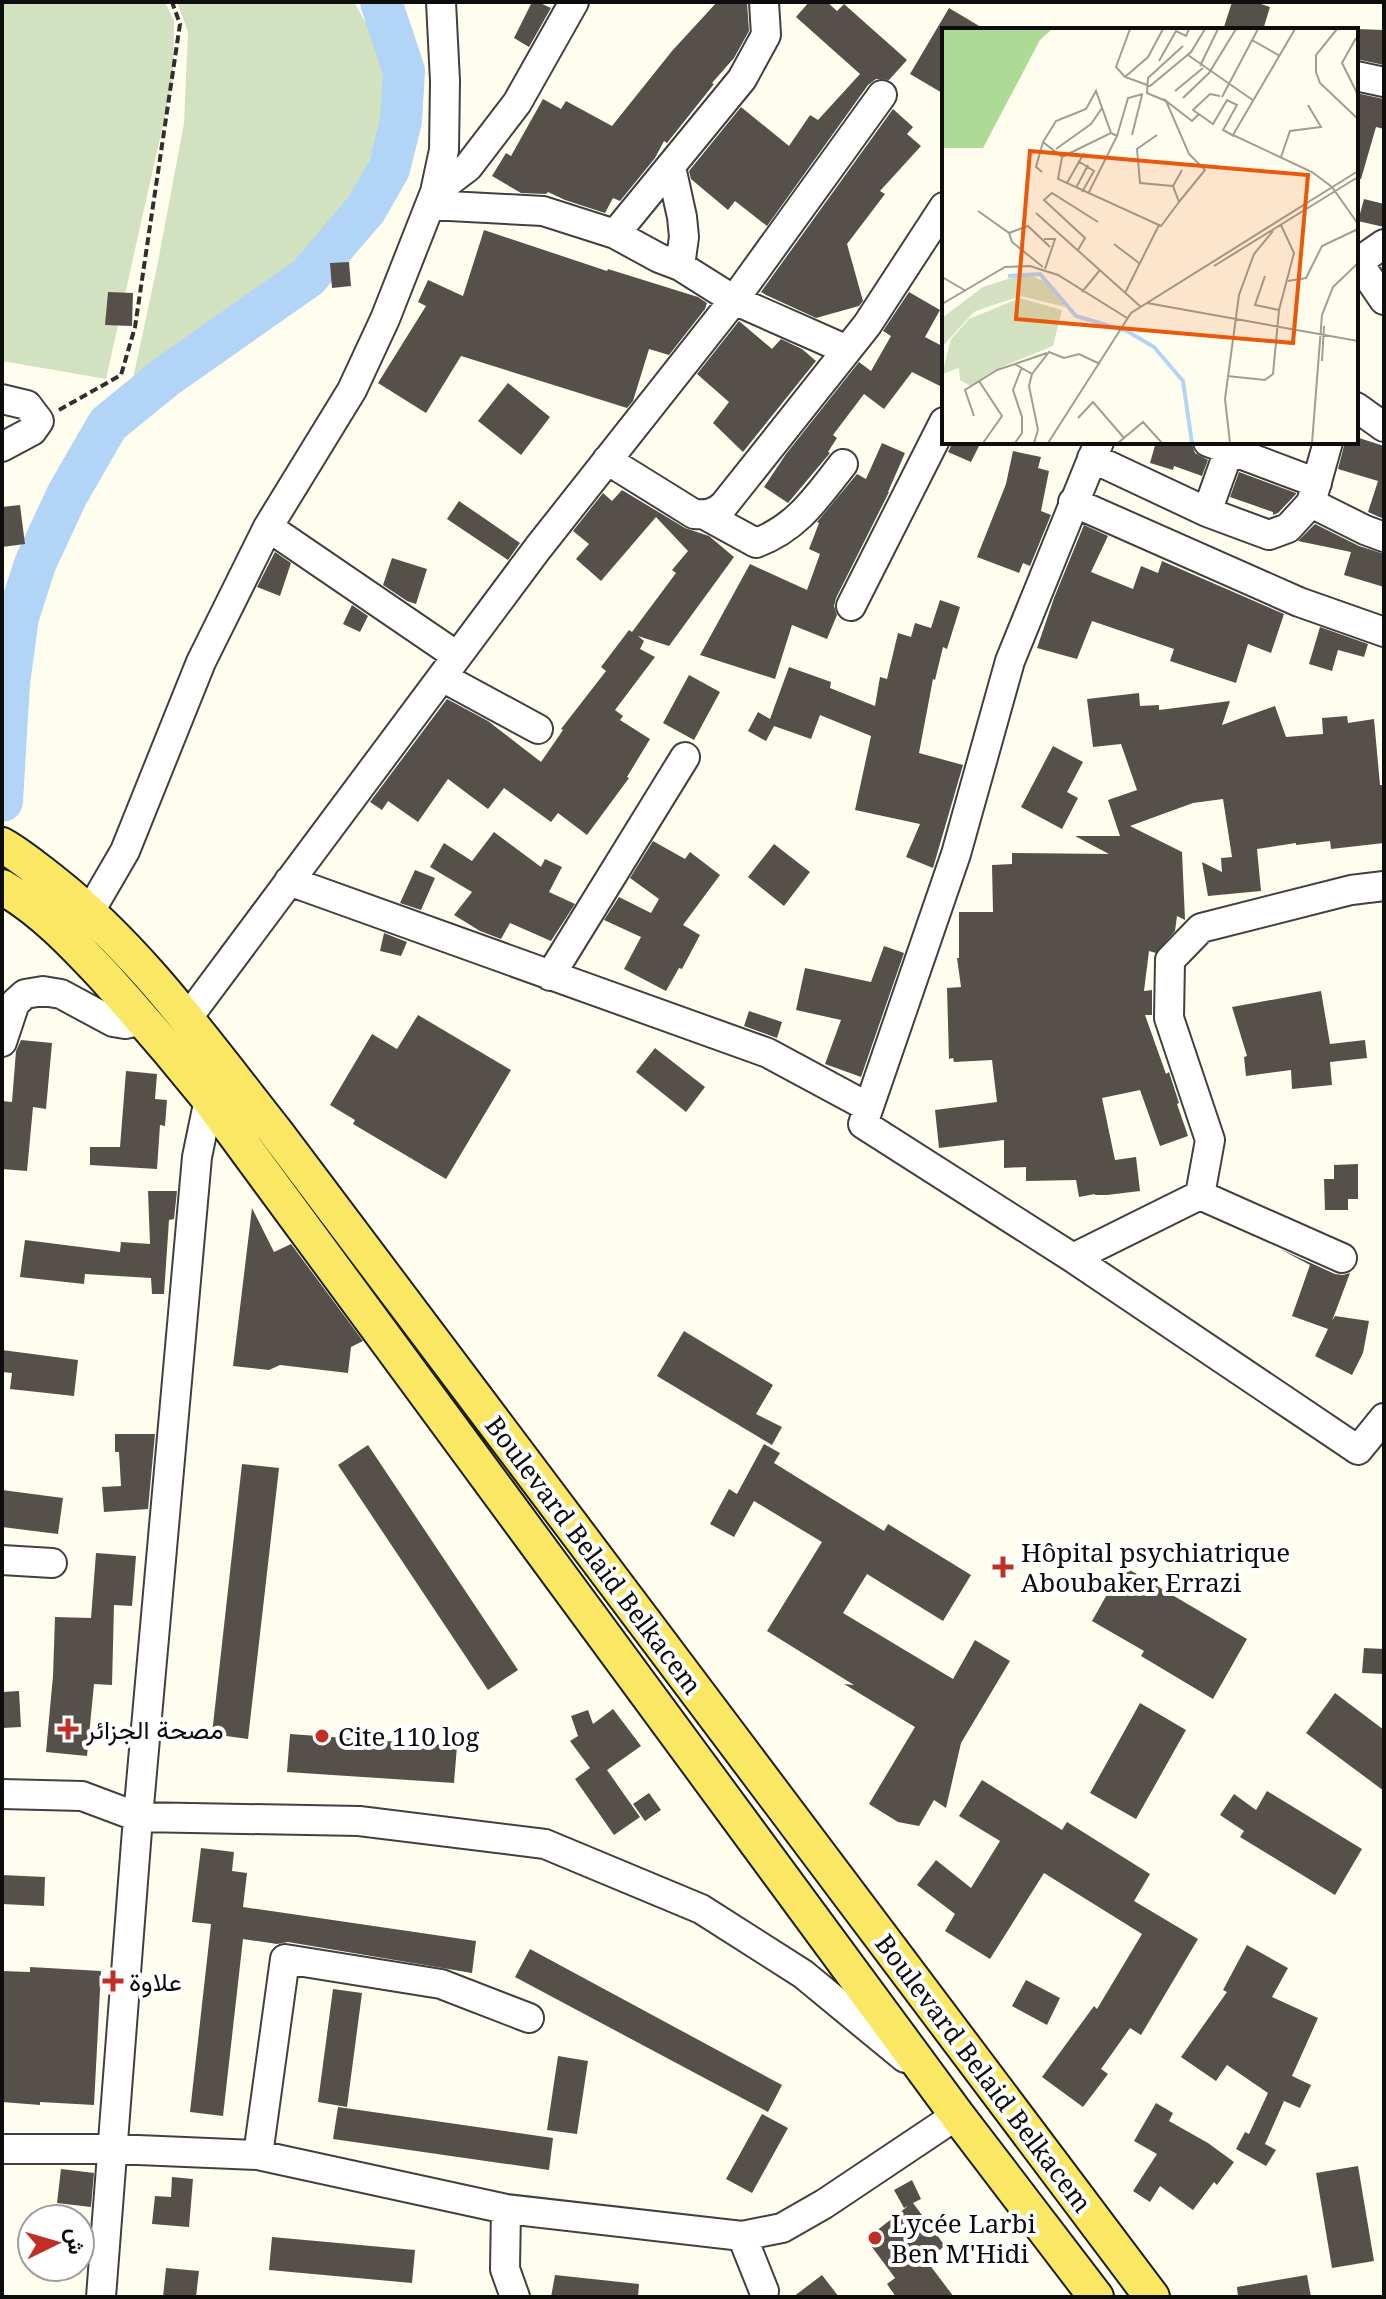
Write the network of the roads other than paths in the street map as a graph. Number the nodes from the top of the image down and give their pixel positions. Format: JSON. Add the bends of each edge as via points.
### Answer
{"nodes":[{"id":1,"x":441,"y":2,"type":"edge"},
{"id":2,"x":574,"y":2,"type":"edge"},
{"id":3,"x":764,"y":2,"type":"edge"},
{"id":4,"x":1358,"y":76,"type":"edge"},
{"id":5,"x":1384,"y":82,"type":"edge"},
{"id":6,"x":882,"y":95,"type":"dead end"},
{"id":7,"x":671,"y":167,"type":"junction"},
{"id":8,"x":432,"y":198,"type":"junction"},
{"id":9,"x":942,"y":210,"type":"edge"},
{"id":10,"x":615,"y":234,"type":"junction"},
{"id":11,"x":1384,"y":244,"type":"edge"},
{"id":12,"x":1358,"y":261,"type":"edge"},
{"id":13,"x":1358,"y":263,"type":"edge"},
{"id":14,"x":680,"y":266,"type":"junction"},
{"id":15,"x":734,"y":300,"type":"junction"},
{"id":16,"x":1384,"y":300,"type":"edge"},
{"id":17,"x":847,"y":350,"type":"junction"},
{"id":18,"x":2,"y":399,"type":"edge"},
{"id":19,"x":1358,"y":408,"type":"edge"},
{"id":20,"x":942,"y":426,"type":"edge"},
{"id":21,"x":1384,"y":427,"type":"edge"},
{"id":22,"x":1327,"y":444,"type":"edge"},
{"id":23,"x":1223,"y":445,"type":"edge"},
{"id":24,"x":2,"y":447,"type":"edge"},
{"id":25,"x":1095,"y":450,"type":"edge"},
{"id":26,"x":607,"y":460,"type":"junction"},
{"id":27,"x":843,"y":464,"type":"dead end"},
{"id":28,"x":1314,"y":493,"type":"junction"},
{"id":29,"x":1073,"y":502,"type":"junction"},
{"id":30,"x":1207,"y":512,"type":"junction"},
{"id":31,"x":705,"y":515,"type":"junction"},
{"id":32,"x":268,"y":527,"type":"junction"},
{"id":33,"x":1384,"y":537,"type":"edge"},
{"id":34,"x":851,"y":606,"type":"dead end"},
{"id":35,"x":1384,"y":632,"type":"edge"},
{"id":36,"x":450,"y":666,"type":"junction"},
{"id":37,"x":538,"y":729,"type":"dead end"},
{"id":38,"x":685,"y":757,"type":"dead end"},
{"id":39,"x":8,"y":848,"type":"edge"},
{"id":40,"x":289,"y":881,"type":"junction"},
{"id":41,"x":1384,"y":886,"type":"edge"},
{"id":42,"x":10,"y":891,"type":"edge"},
{"id":43,"x":89,"y":913,"type":"junction"},
{"id":44,"x":550,"y":976,"type":"junction"},
{"id":45,"x":144,"y":1020,"type":"junction"},
{"id":46,"x":186,"y":1020,"type":"junction"},
{"id":47,"x":2,"y":1042,"type":"edge"},
{"id":48,"x":224,"y":1067,"type":"junction"},
{"id":49,"x":209,"y":1099,"type":"junction"},
{"id":50,"x":868,"y":1107,"type":"junction"},
{"id":51,"x":1200,"y":1195,"type":"junction"},
{"id":52,"x":1073,"y":1258,"type":"junction"},
{"id":53,"x":1342,"y":1258,"type":"dead end"},
{"id":54,"x":1384,"y":1418,"type":"edge"},
{"id":55,"x":2,"y":1560,"type":"edge"},
{"id":56,"x":52,"y":1563,"type":"dead end"},
{"id":57,"x":2,"y":1794,"type":"edge"},
{"id":58,"x":138,"y":1817,"type":"junction"},
{"id":59,"x":529,"y":2018,"type":"dead end"},
{"id":60,"x":934,"y":2081,"type":"junction"},
{"id":61,"x":957,"y":2115,"type":"junction"},
{"id":62,"x":2,"y":2149,"type":"edge"},
{"id":63,"x":114,"y":2149,"type":"junction"},
{"id":64,"x":258,"y":2155,"type":"junction"},
{"id":65,"x":506,"y":2209,"type":"junction"},
{"id":66,"x":742,"y":2236,"type":"junction"},
{"id":67,"x":764,"y":2291,"type":"dead end"},
{"id":68,"x":101,"y":2297,"type":"edge"},
{"id":69,"x":515,"y":2297,"type":"edge"},
{"id":70,"x":1096,"y":2297,"type":"edge"},
{"id":71,"x":1152,"y":2297,"type":"edge"}],
"edges":[{"from":1,"to":8,"type":"street","via":[[444,150]]},
{"from":2,"to":8,"type":"street","via":[[517,103],[468,167]]},
{"from":3,"to":7,"type":"street","via":[[766,35],[742,79]]},
{"from":4,"to":5,"type":"street"},
{"from":6,"to":15,"type":"street"},
{"from":7,"to":10,"type":"street"},
{"from":7,"to":14,"type":"street","via":[[684,237]]},
{"from":8,"to":10,"type":"street","via":[[543,211]]},
{"from":8,"to":32,"type":"street","via":[[352,390]]},
{"from":9,"to":17,"type":"street"},
{"from":10,"to":14,"type":"street"},
{"from":11,"to":12,"type":"street"},
{"from":13,"to":16,"type":"street"},
{"from":14,"to":15,"type":"street"},
{"from":15,"to":17,"type":"street"},
{"from":15,"to":26,"type":"street"},
{"from":17,"to":31,"type":"street","via":[[724,505]]},
{"from":18,"to":24,"type":"street","via":[[27,405],[39,421],[32,431]]},
{"from":19,"to":21,"type":"street"},
{"from":20,"to":34,"type":"street"},
{"from":22,"to":28,"type":"street"},
{"from":23,"to":28,"type":"street"},
{"from":23,"to":30,"type":"street"},
{"from":25,"to":29,"type":"street"},
{"from":25,"to":30,"type":"street"},
{"from":26,"to":31,"type":"street","via":[[694,514]]},
{"from":26,"to":36,"type":"street"},
{"from":27,"to":31,"type":"street","via":[[811,505],[773,537],[756,543]]},
{"from":28,"to":30,"type":"street","via":[[1288,528],[1269,535]]},
{"from":28,"to":33,"type":"street","via":[[1365,530]]},
{"from":29,"to":35,"type":"street","via":[[1299,602]]},
{"from":29,"to":50,"type":"street","via":[[1010,661],[956,854]]},
{"from":32,"to":36,"type":"street"},
{"from":32,"to":43,"type":"street","via":[[201,662],[125,851]]},
{"from":36,"to":37,"type":"street"},
{"from":36,"to":40,"type":"street"},
{"from":38,"to":44,"type":"street"},
{"from":39,"to":43,"type":"main road","name":"Boulevard Belaid Belkacem"},
{"from":40,"to":44,"type":"street"},
{"from":40,"to":46,"type":"street"},
{"from":41,"to":51,"type":"street","via":[[1201,928],[1170,960],[1169,1018],[1210,1140]]},
{"from":42,"to":45,"type":"main road","name":"Boulevard Belaid Belkacem","via":[[78,948]]},
{"from":43,"to":46,"type":"main road","name":"Boulevard Belaid Belkacem","via":[[127,947]]},
{"from":44,"to":50,"type":"street","via":[[768,1053]]},
{"from":45,"to":47,"type":"street","via":[[113,1022],[61,994],[43,991],[25,994],[15,1003]]},
{"from":45,"to":49,"type":"main road","name":"Boulevard Belaid Belkacem"},
{"from":46,"to":48,"type":"main road","name":"Boulevard Belaid Belkacem"},
{"from":48,"to":49,"type":"street"},
{"from":48,"to":71,"type":"main road","name":"Boulevard Belaid Belkacem"},
{"from":49,"to":58,"type":"street","via":[[197,1157]]},
{"from":49,"to":60,"type":"main road","name":"Boulevard Belaid Belkacem"},
{"from":50,"to":52,"type":"street","via":[[863,1124]]},
{"from":51,"to":52,"type":"street"},
{"from":51,"to":53,"type":"street"},
{"from":52,"to":54,"type":"street","via":[[1358,1450]]},
{"from":55,"to":56,"type":"street"},
{"from":57,"to":58,"type":"street","via":[[82,1796]]},
{"from":58,"to":60,"type":"street","via":[[359,1821],[545,1844],[701,1909],[803,1974]]},
{"from":58,"to":63,"type":"street"},
{"from":59,"to":64,"type":"street","via":[[441,1984],[285,1959]]},
{"from":60,"to":61,"type":"main road","name":"Boulevard Belaid Belkacem"},
{"from":61,"to":66,"type":"street","via":[[782,2228]]},
{"from":61,"to":70,"type":"main road","name":"Boulevard Belaid Belkacem"},
{"from":62,"to":63,"type":"street"},
{"from":63,"to":64,"type":"street"},
{"from":63,"to":68,"type":"street"},
{"from":64,"to":65,"type":"street"},
{"from":65,"to":66,"type":"street"},
{"from":65,"to":69,"type":"street","via":[[505,2269]]},
{"from":66,"to":67,"type":"street"}]}
